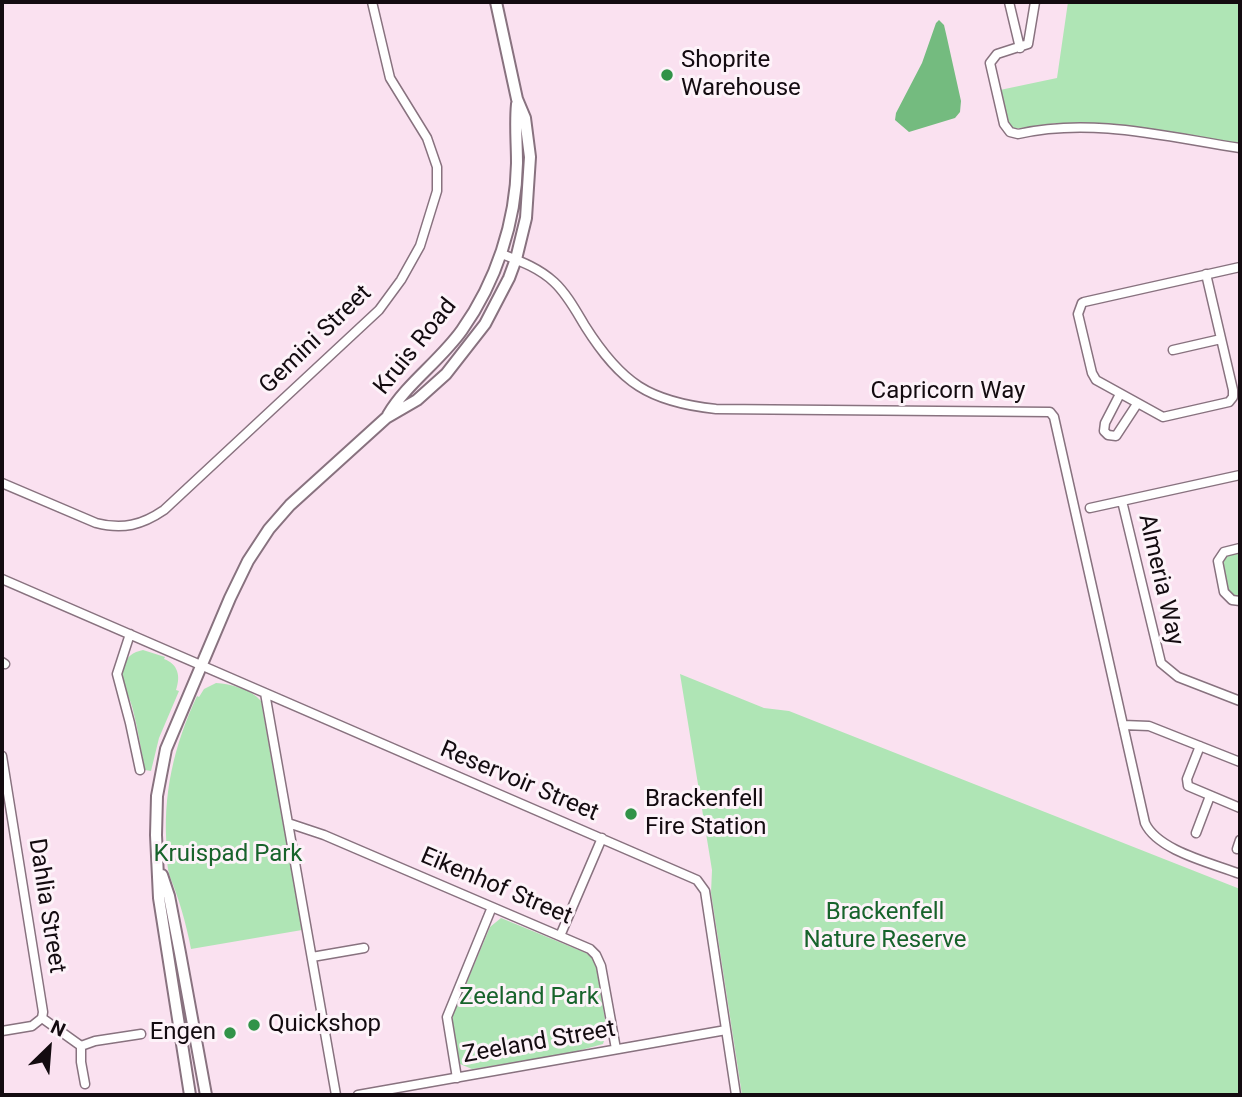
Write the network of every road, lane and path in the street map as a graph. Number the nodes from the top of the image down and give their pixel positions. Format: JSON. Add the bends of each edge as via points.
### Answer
{"nodes":[{"id":1,"x":372,"y":2,"type":"edge"},
{"id":2,"x":496,"y":2,"type":"edge"},
{"id":3,"x":1009,"y":2,"type":"edge"},
{"id":4,"x":1035,"y":2,"type":"edge"},
{"id":5,"x":1020,"y":48,"type":"junction"},
{"id":6,"x":517,"y":99,"type":"junction"},
{"id":7,"x":1240,"y":148,"type":"edge"},
{"id":8,"x":502,"y":254,"type":"junction"},
{"id":9,"x":516,"y":259,"type":"junction"},
{"id":10,"x":1240,"y":267,"type":"edge"},
{"id":11,"x":1206,"y":274,"type":"junction"},
{"id":12,"x":1221,"y":340,"type":"junction"},
{"id":13,"x":1173,"y":350,"type":"dead end"},
{"id":14,"x":1121,"y":394,"type":"junction"},
{"id":15,"x":1137,"y":404,"type":"junction"},
{"id":16,"x":386,"y":418,"type":"junction"},
{"id":17,"x":1240,"y":475,"type":"edge"},
{"id":18,"x":2,"y":483,"type":"edge"},
{"id":19,"x":1122,"y":501,"type":"junction"},
{"id":20,"x":1090,"y":508,"type":"dead end"},
{"id":21,"x":1240,"y":548,"type":"edge"},
{"id":22,"x":2,"y":579,"type":"edge"},
{"id":23,"x":1240,"y":601,"type":"edge"},
{"id":24,"x":130,"y":635,"type":"junction"},
{"id":25,"x":201,"y":665,"type":"junction"},
{"id":26,"x":265,"y":693,"type":"junction"},
{"id":27,"x":1240,"y":701,"type":"edge"},
{"id":28,"x":1123,"y":725,"type":"junction"},
{"id":29,"x":1200,"y":746,"type":"junction"},
{"id":30,"x":2,"y":756,"type":"edge"},
{"id":31,"x":1240,"y":762,"type":"edge"},
{"id":32,"x":140,"y":770,"type":"dead end"},
{"id":33,"x":1210,"y":796,"type":"junction"},
{"id":34,"x":1240,"y":808,"type":"edge"},
{"id":35,"x":288,"y":824,"type":"junction"},
{"id":36,"x":1196,"y":833,"type":"dead end"},
{"id":37,"x":602,"y":838,"type":"junction"},
{"id":38,"x":1240,"y":840,"type":"edge"},
{"id":39,"x":1237,"y":849,"type":"dead end"},
{"id":40,"x":158,"y":866,"type":"junction"},
{"id":41,"x":1240,"y":874,"type":"edge"},
{"id":42,"x":492,"y":907,"type":"junction"},
{"id":43,"x":560,"y":936,"type":"junction"},
{"id":44,"x":364,"y":948,"type":"dead end"},
{"id":45,"x":312,"y":957,"type":"junction"},
{"id":46,"x":42,"y":1018,"type":"junction"},
{"id":47,"x":726,"y":1030,"type":"junction"},
{"id":48,"x":2,"y":1031,"type":"edge"},
{"id":49,"x":141,"y":1034,"type":"dead end"},
{"id":50,"x":81,"y":1046,"type":"junction"},
{"id":51,"x":616,"y":1049,"type":"junction"},
{"id":52,"x":457,"y":1077,"type":"junction"},
{"id":53,"x":85,"y":1084,"type":"dead end"},
{"id":54,"x":190,"y":1095,"type":"edge"},
{"id":55,"x":206,"y":1095,"type":"edge"},
{"id":56,"x":336,"y":1095,"type":"edge"},
{"id":57,"x":358,"y":1095,"type":"edge"},
{"id":58,"x":736,"y":1095,"type":"edge"}],
"edges":[{"from":1,"to":18,"type":"street","name":"Gemini Street","via":[[387,71],[433,150],[438,180],[415,256],[379,310],[146,522],[127,527],[96,523]]},
{"from":2,"to":6,"type":"street","name":"Kruis Road"},
{"from":3,"to":5,"type":"street"},
{"from":4,"to":5,"type":"street","via":[[1029,43]]},
{"from":5,"to":7,"type":"street","via":[[997,54],[990,63],[1004,124],[1010,132],[1101,127]]},
{"from":6,"to":8,"type":"street","name":"Kruis Road","via":[[515,188]]},
{"from":6,"to":9,"type":"street","name":"Kruis Road","via":[[525,118],[530,157],[529,196]]},
{"from":8,"to":9,"type":"street"},
{"from":8,"to":16,"type":"street","name":"Kruis Road","via":[[463,329]]},
{"from":9,"to":16,"type":"street","name":"Kruis Road","via":[[501,295],[470,345],[417,400]]},
{"from":9,"to":28,"type":"street","name":"Capricorn Way","via":[[556,284],[618,371],[662,399],[716,409],[1050,412]]},
{"from":10,"to":11,"type":"street"},
{"from":11,"to":12,"type":"street"},
{"from":11,"to":14,"type":"street","via":[[1080,305],[1078,314],[1092,373]]},
{"from":12,"to":13,"type":"street"},
{"from":12,"to":15,"type":"street","via":[[1233,394],[1227,404],[1166,418]]},
{"from":14,"to":15,"type":"street"},
{"from":14,"to":15,"type":"street","via":[[1105,423],[1108,435],[1120,432]]},
{"from":16,"to":25,"type":"street","name":"Kruis Road","via":[[269,529],[248,561]]},
{"from":17,"to":19,"type":"street"},
{"from":19,"to":20,"type":"street"},
{"from":19,"to":27,"type":"street","name":"Almeria Way","via":[[1161,663],[1178,677]]},
{"from":21,"to":23,"type":"street","via":[[1224,552],[1218,565],[1225,594]]},
{"from":22,"to":24,"type":"street"},
{"from":24,"to":25,"type":"street"},
{"from":24,"to":32,"type":"street","via":[[117,674]]},
{"from":25,"to":26,"type":"street","name":"Reservoir Street"},
{"from":25,"to":40,"type":"street","name":"Kruis Road","via":[[163,760],[157,796]]},
{"from":26,"to":35,"type":"street"},
{"from":26,"to":37,"type":"street","name":"Reservoir Street"},
{"from":28,"to":29,"type":"street","via":[[1149,726]]},
{"from":28,"to":41,"type":"street","name":"Capricorn Way","via":[[1150,832],[1165,845]]},
{"from":29,"to":31,"type":"street"},
{"from":29,"to":33,"type":"street","via":[[1186,784]]},
{"from":30,"to":46,"type":"street","name":"Dahlia Street"},
{"from":33,"to":34,"type":"street"},
{"from":33,"to":36,"type":"street"},
{"from":35,"to":42,"type":"street","name":"Eikenhof Street"},
{"from":35,"to":45,"type":"street"},
{"from":37,"to":43,"type":"street"},
{"from":37,"to":47,"type":"street","name":"Reservoir Street","via":[[702,884]]},
{"from":38,"to":39,"type":"street"},
{"from":40,"to":54,"type":"street","name":"Kruis Road"},
{"from":40,"to":55,"type":"street","name":"Kruis Road","via":[[169,896]]},
{"from":42,"to":43,"type":"street","name":"Eikenhof Street"},
{"from":42,"to":52,"type":"street","via":[[447,1017]]},
{"from":43,"to":51,"type":"street","name":"Eikenhof Street","via":[[590,949],[599,960]]},
{"from":44,"to":45,"type":"street"},
{"from":45,"to":56,"type":"street"},
{"from":46,"to":48,"type":"street","via":[[32,1026]]},
{"from":46,"to":50,"type":"street"},
{"from":47,"to":51,"type":"street","name":"Zeeland Street"},
{"from":47,"to":58,"type":"street","name":"Reservoir Street"},
{"from":49,"to":50,"type":"street"},
{"from":50,"to":53,"type":"street"},
{"from":51,"to":52,"type":"street","name":"Zeeland Street"},
{"from":52,"to":57,"type":"street","name":"Zeeland Street"}]}
